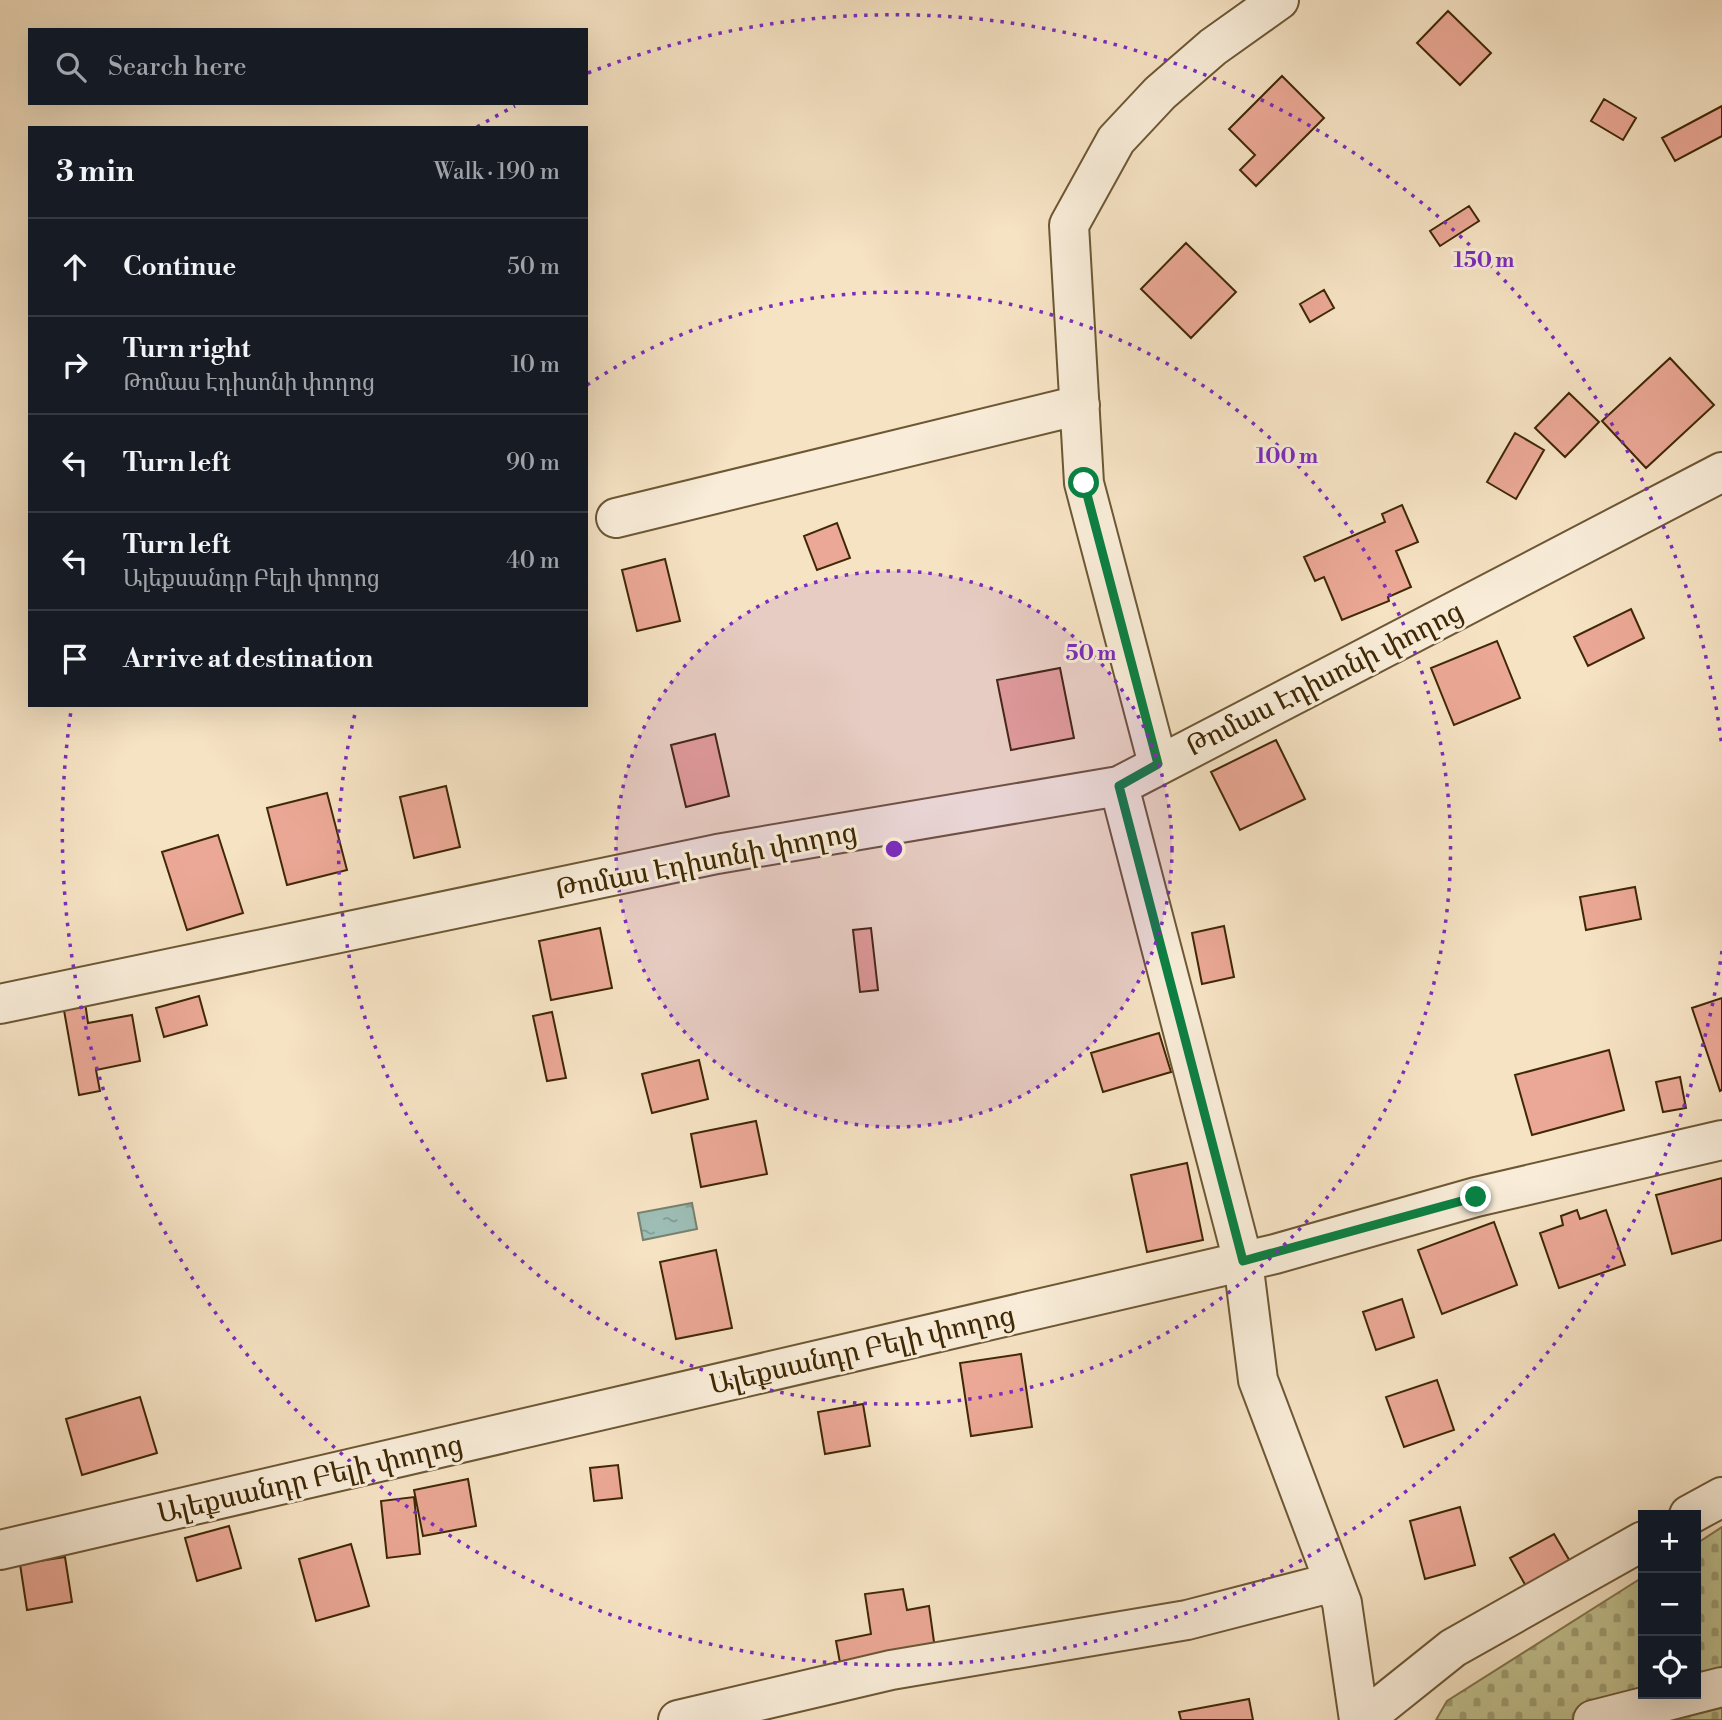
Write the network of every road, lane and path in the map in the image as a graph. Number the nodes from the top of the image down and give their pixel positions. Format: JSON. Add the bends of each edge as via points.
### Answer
{"nodes":[{"id":1,"x":1279,"y":0,"type":"edge"},
{"id":2,"x":1080,"y":405,"type":"junction"},
{"id":3,"x":1722,"y":472,"type":"edge"},
{"id":4,"x":617,"y":518,"type":"dead end"},
{"id":5,"x":1158,"y":764,"type":"junction"},
{"id":6,"x":1119,"y":786,"type":"junction"},
{"id":7,"x":0,"y":1004,"type":"edge"},
{"id":8,"x":1722,"y":1140,"type":"edge"},
{"id":9,"x":1243,"y":1261,"type":"junction"},
{"id":10,"x":1722,"y":1497,"type":"edge"},
{"id":11,"x":1698,"y":1510,"type":"edge"},
{"id":12,"x":1638,"y":1544,"type":"edge"},
{"id":13,"x":0,"y":1550,"type":"edge"},
{"id":14,"x":1334,"y":1582,"type":"junction"},
{"id":15,"x":1722,"y":1687,"type":"edge"},
{"id":16,"x":678,"y":1720,"type":"edge"},
{"id":17,"x":1361,"y":1720,"type":"edge"},
{"id":18,"x":1593,"y":1720,"type":"edge"}],
"edges":[{"from":1,"to":2,"type":"street","via":[[1213,47],[1116,140],[1069,225]]},
{"from":2,"to":4,"type":"street"},
{"from":2,"to":5,"type":"street","via":[[1084,483]]},
{"from":3,"to":5,"type":"street","name":"Թոմաս Էդիսոնի փողոց"},
{"from":5,"to":6,"type":"street","name":"Թոմաս Էդիսոնի փողոց"},
{"from":6,"to":7,"type":"street","name":"Թոմաս Էդիսոնի փողոց","via":[[717,855]]},
{"from":6,"to":9,"type":"street"},
{"from":8,"to":9,"type":"street","name":"Ալեքսանդր Բելի փողոց","via":[[1476,1197]]},
{"from":9,"to":13,"type":"street","name":"Ալեքսանդր Բելի փողոց"},
{"from":9,"to":14,"type":"street","via":[[1258,1380]]},
{"from":10,"to":11,"type":"street"},
{"from":12,"to":17,"type":"street","via":[[1453,1647]]},
{"from":14,"to":16,"type":"street","via":[[1187,1620],[891,1670]]},
{"from":14,"to":17,"type":"street","via":[[1342,1603]]},
{"from":15,"to":18,"type":"street"}]}
